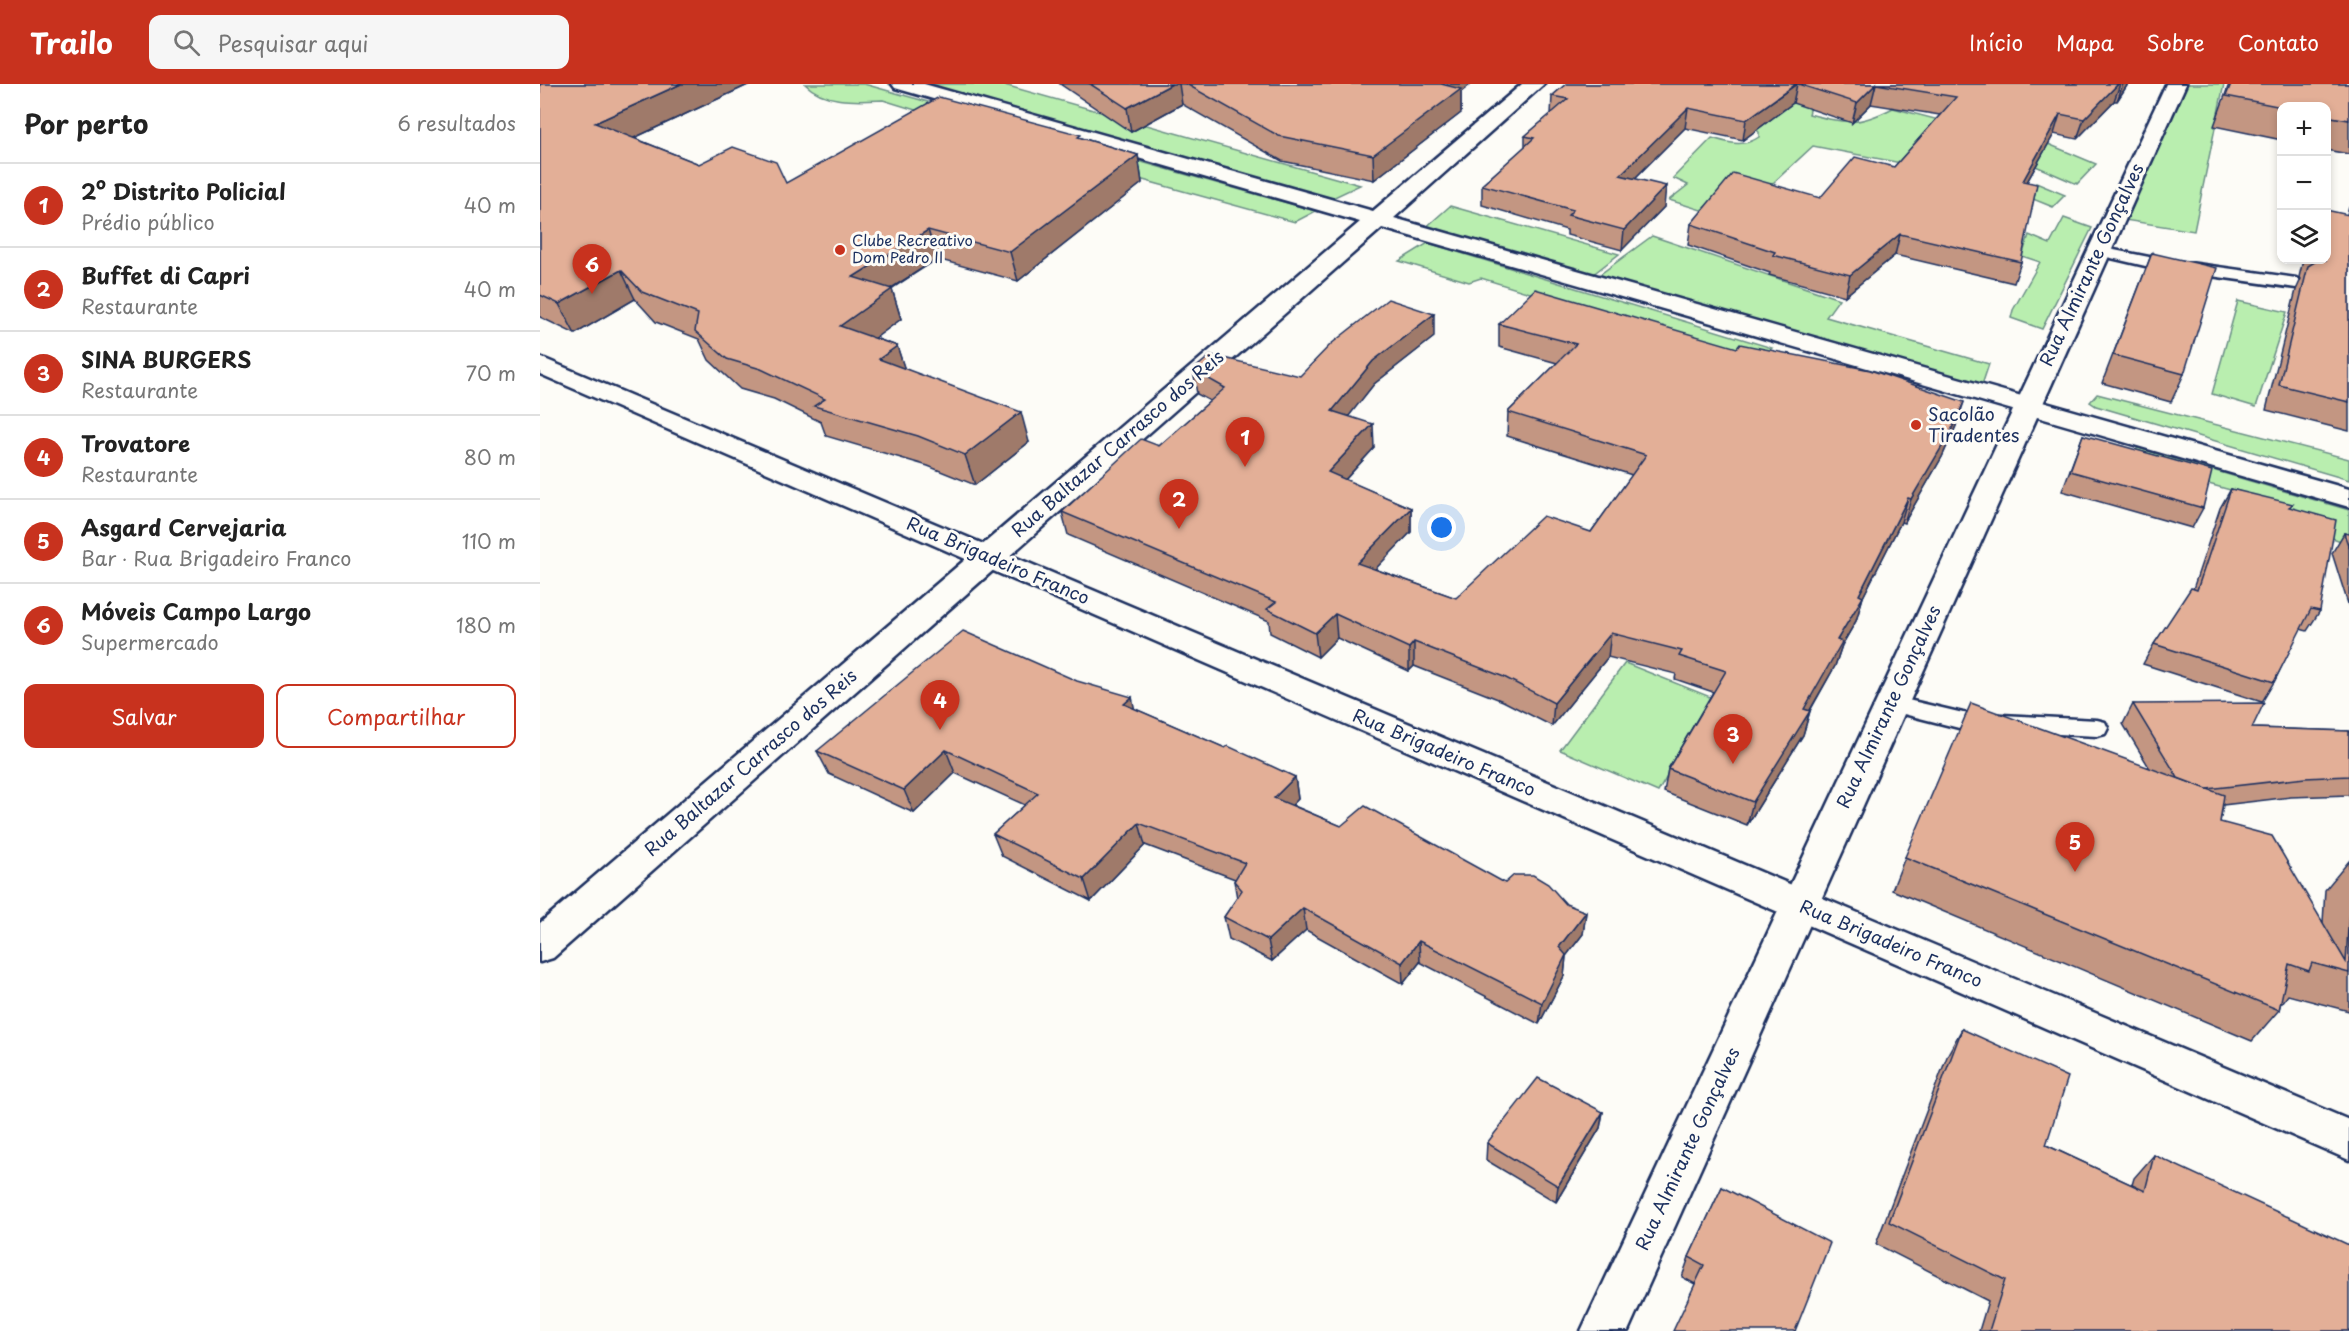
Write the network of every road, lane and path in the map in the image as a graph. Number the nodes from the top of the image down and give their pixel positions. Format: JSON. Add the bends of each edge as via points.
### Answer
{"nodes":[{"id":1,"x":902,"y":84,"type":"edge"},
{"id":2,"x":1534,"y":84,"type":"edge"},
{"id":3,"x":2176,"y":84,"type":"edge"},
{"id":4,"x":1377,"y":220,"type":"junction"},
{"id":5,"x":2099,"y":251,"type":"junction"},
{"id":6,"x":2296,"y":283,"type":"dead end"},
{"id":7,"x":540,"y":365,"type":"edge"},
{"id":8,"x":2027,"y":406,"type":"junction"},
{"id":9,"x":2349,"y":498,"type":"edge"},
{"id":10,"x":988,"y":557,"type":"junction"},
{"id":11,"x":1891,"y":704,"type":"junction"},
{"id":12,"x":2097,"y":728,"type":"dead end"},
{"id":13,"x":1799,"y":905,"type":"junction"},
{"id":14,"x":540,"y":946,"type":"edge"},
{"id":15,"x":2349,"y":1140,"type":"edge"},
{"id":16,"x":1604,"y":1331,"type":"edge"}],
"edges":[{"from":1,"to":4,"type":"street"},
{"from":2,"to":4,"type":"street","name":"Rua Baltazar Carrasco dos Reis"},
{"from":3,"to":5,"type":"street","name":"Rua Almirante Gonçalves"},
{"from":4,"to":8,"type":"street"},
{"from":4,"to":10,"type":"street","name":"Rua Baltazar Carrasco dos Reis"},
{"from":5,"to":6,"type":"lane","via":[[2154,263]]},
{"from":5,"to":8,"type":"street","name":"Rua Almirante Gonçalves"},
{"from":7,"to":10,"type":"street","name":"Rua Brigadeiro Franco"},
{"from":8,"to":9,"type":"street"},
{"from":8,"to":11,"type":"street","name":"Rua Almirante Gonçalves"},
{"from":10,"to":13,"type":"street","name":"Rua Brigadeiro Franco"},
{"from":10,"to":14,"type":"street","name":"Rua Baltazar Carrasco dos Reis"},
{"from":11,"to":12,"type":"lane","via":[[1963,721]]},
{"from":11,"to":13,"type":"street","name":"Rua Almirante Gonçalves"},
{"from":13,"to":15,"type":"street","name":"Rua Brigadeiro Franco"},
{"from":13,"to":16,"type":"street","name":"Rua Almirante Gonçalves"}]}
